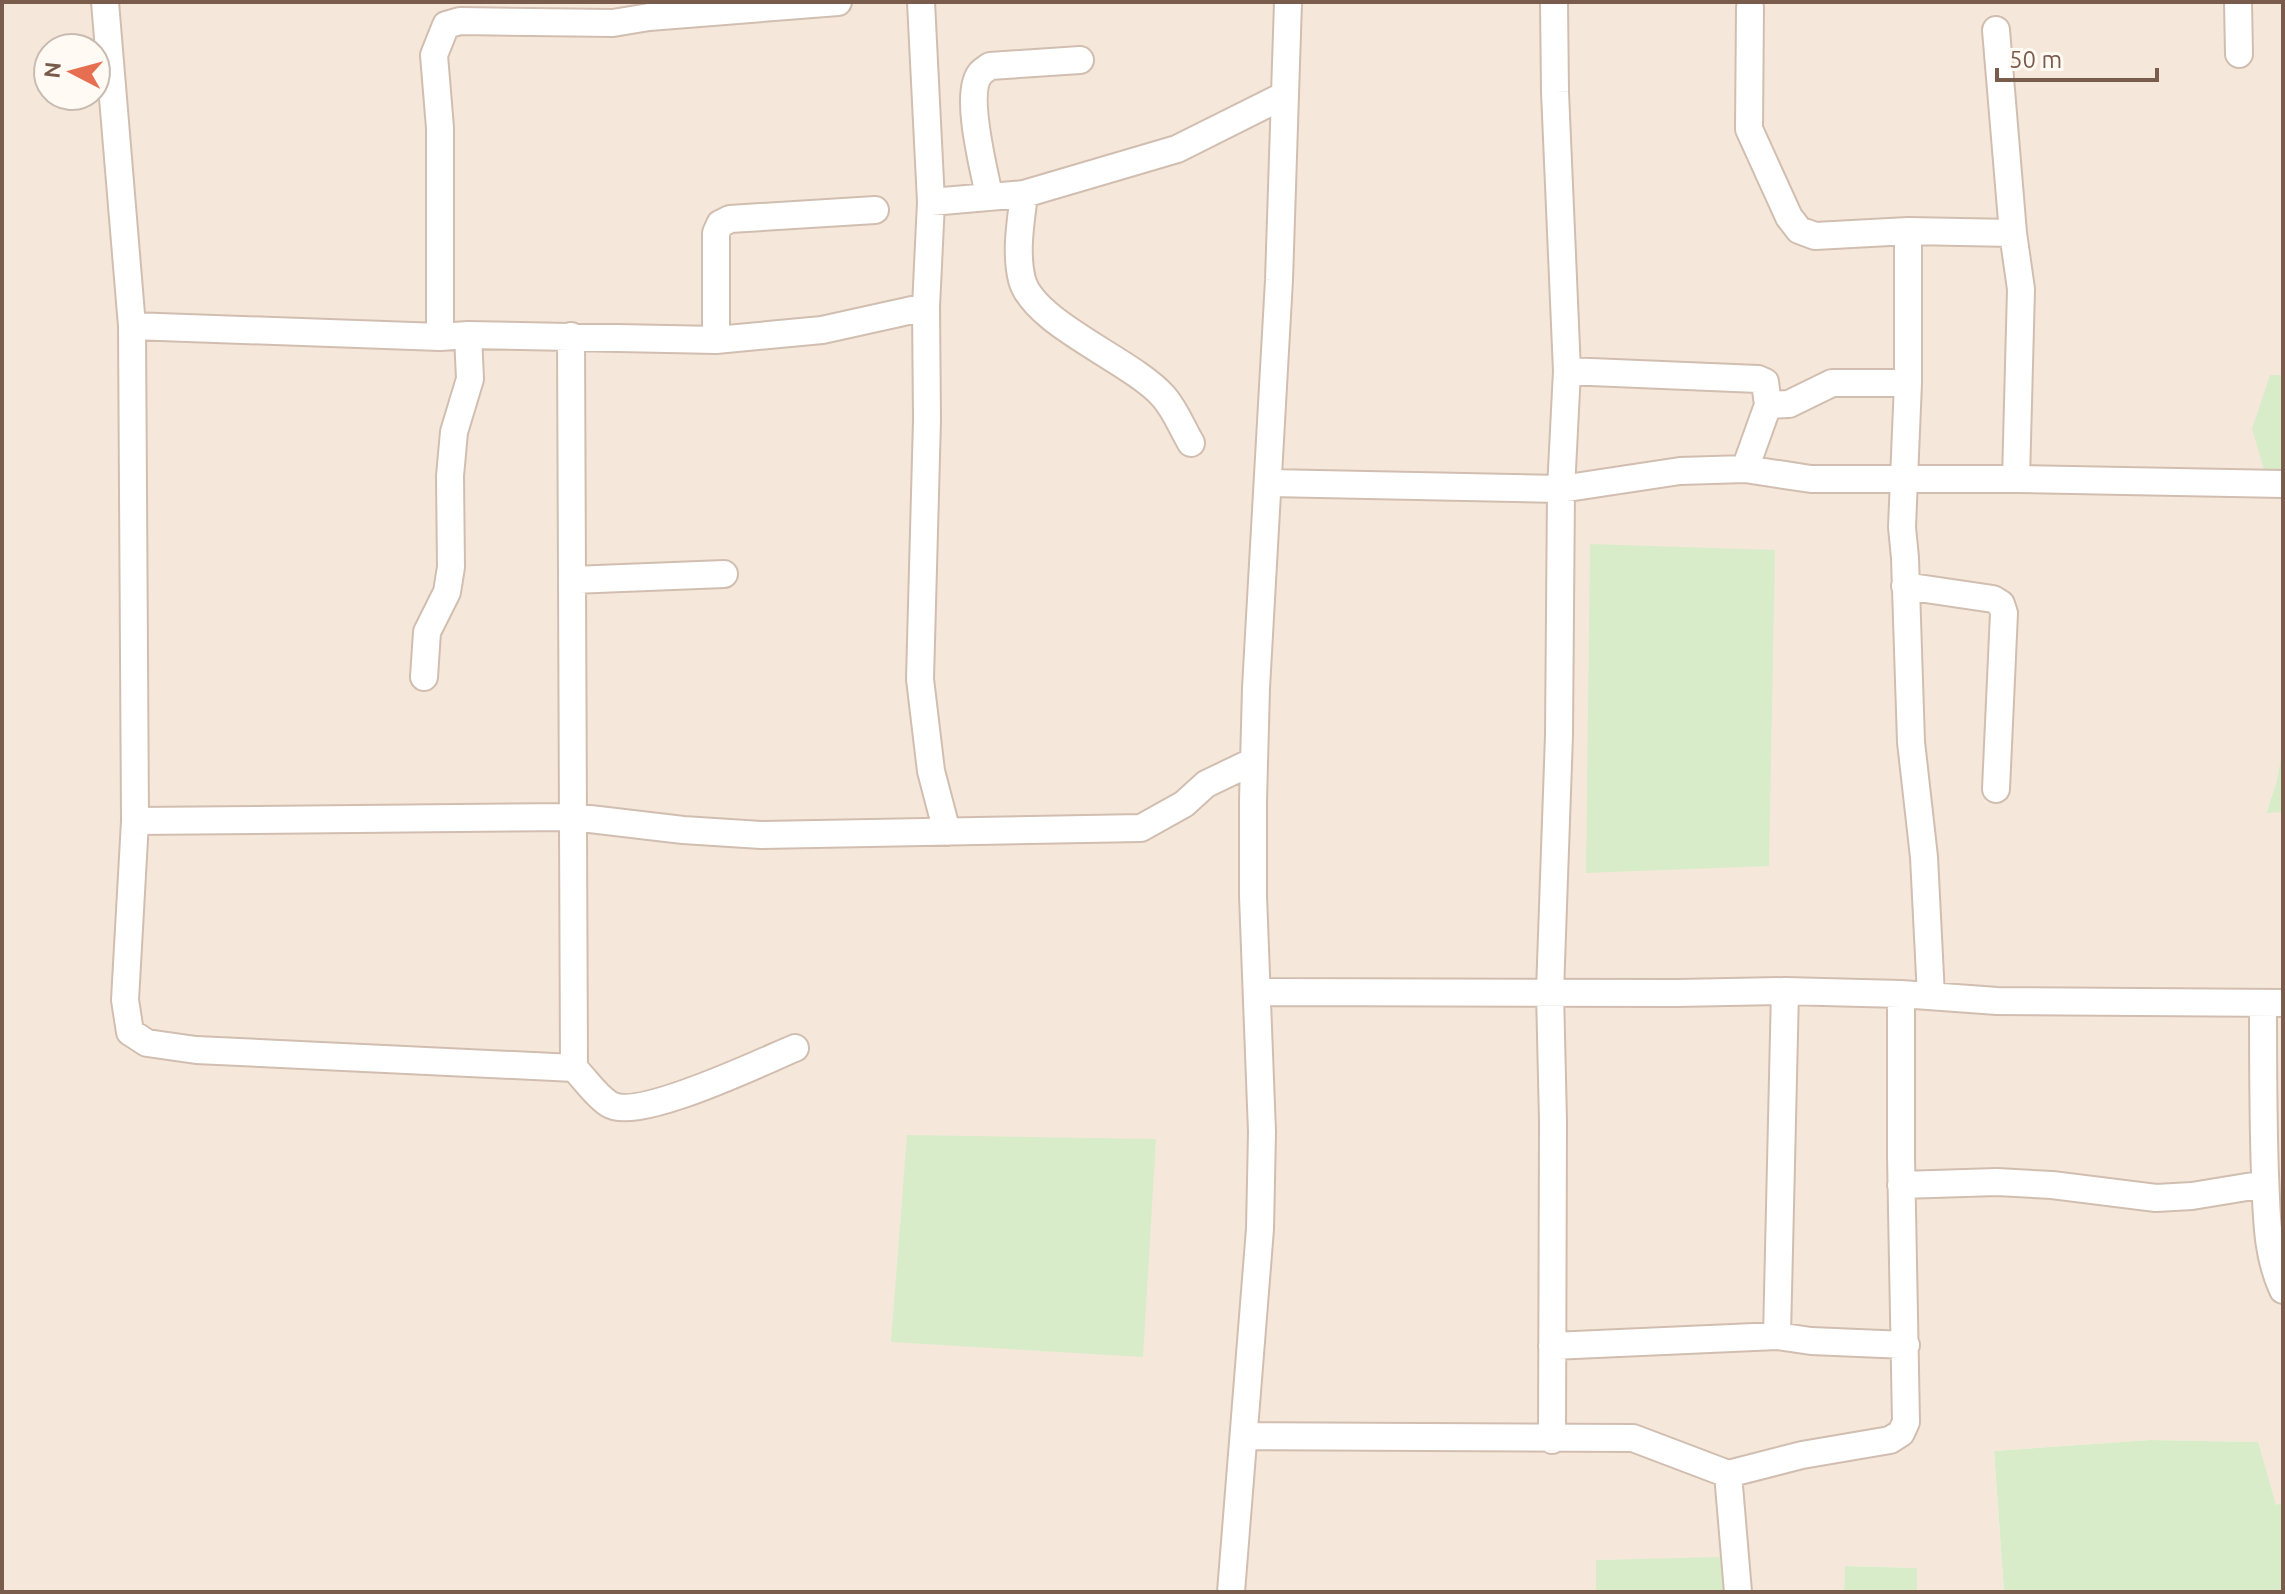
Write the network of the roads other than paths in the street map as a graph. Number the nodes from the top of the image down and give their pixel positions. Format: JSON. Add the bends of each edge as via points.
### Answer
{"nodes":[{"id":1,"x":105,"y":2,"type":"edge"},
{"id":2,"x":838,"y":2,"type":"edge"},
{"id":3,"x":921,"y":2,"type":"edge"},
{"id":4,"x":1288,"y":2,"type":"edge"},
{"id":5,"x":1554,"y":2,"type":"edge"},
{"id":6,"x":2238,"y":2,"type":"edge"},
{"id":7,"x":1750,"y":7,"type":"dead end"},
{"id":8,"x":649,"y":10,"type":"edge"},
{"id":9,"x":1996,"y":30,"type":"dead end"},
{"id":10,"x":2239,"y":54,"type":"dead end"},
{"id":11,"x":1080,"y":60,"type":"dead end"},
{"id":12,"x":1285,"y":95,"type":"junction"},
{"id":13,"x":1024,"y":194,"type":"junction"},
{"id":14,"x":989,"y":195,"type":"junction"},
{"id":15,"x":931,"y":202,"type":"junction"},
{"id":16,"x":875,"y":210,"type":"dead end"},
{"id":17,"x":1908,"y":231,"type":"junction"},
{"id":18,"x":2013,"y":233,"type":"junction"},
{"id":19,"x":926,"y":307,"type":"junction"},
{"id":20,"x":132,"y":326,"type":"junction"},
{"id":21,"x":468,"y":335,"type":"junction"},
{"id":22,"x":571,"y":336,"type":"junction"},
{"id":23,"x":440,"y":337,"type":"junction"},
{"id":24,"x":716,"y":340,"type":"junction"},
{"id":25,"x":1567,"y":371,"type":"junction"},
{"id":26,"x":1908,"y":383,"type":"junction"},
{"id":27,"x":1768,"y":405,"type":"junction"},
{"id":28,"x":1191,"y":443,"type":"dead end"},
{"id":29,"x":1745,"y":469,"type":"junction"},
{"id":30,"x":1902,"y":478,"type":"junction"},
{"id":31,"x":2016,"y":479,"type":"junction"},
{"id":32,"x":1269,"y":483,"type":"junction"},
{"id":33,"x":2283,"y":484,"type":"edge"},
{"id":34,"x":1561,"y":489,"type":"junction"},
{"id":35,"x":724,"y":574,"type":"dead end"},
{"id":36,"x":572,"y":580,"type":"junction"},
{"id":37,"x":1905,"y":586,"type":"junction"},
{"id":38,"x":424,"y":677,"type":"dead end"},
{"id":39,"x":1254,"y":761,"type":"junction"},
{"id":40,"x":1996,"y":789,"type":"dead end"},
{"id":41,"x":573,"y":817,"type":"junction"},
{"id":42,"x":135,"y":821,"type":"junction"},
{"id":43,"x":947,"y":832,"type":"junction"},
{"id":44,"x":1785,"y":991,"type":"junction"},
{"id":45,"x":1258,"y":992,"type":"junction"},
{"id":46,"x":1550,"y":992,"type":"junction"},
{"id":47,"x":1901,"y":994,"type":"junction"},
{"id":48,"x":1931,"y":996,"type":"junction"},
{"id":49,"x":2273,"y":1003,"type":"edge"},
{"id":50,"x":795,"y":1048,"type":"dead end"},
{"id":51,"x":574,"y":1068,"type":"junction"},
{"id":52,"x":2265,"y":1184,"type":"junction"},
{"id":53,"x":1901,"y":1185,"type":"junction"},
{"id":54,"x":2283,"y":1290,"type":"edge"},
{"id":55,"x":1777,"y":1336,"type":"junction"},
{"id":56,"x":1906,"y":1345,"type":"junction"},
{"id":57,"x":1552,"y":1346,"type":"junction"},
{"id":58,"x":1244,"y":1436,"type":"junction"},
{"id":59,"x":1552,"y":1440,"type":"junction"},
{"id":60,"x":1728,"y":1474,"type":"junction"},
{"id":61,"x":1231,"y":1592,"type":"edge"},
{"id":62,"x":1738,"y":1592,"type":"edge"}],
"edges":[{"from":1,"to":20,"type":"street"},
{"from":2,"to":8,"type":"street"},
{"from":3,"to":15,"type":"street"},
{"from":4,"to":12,"type":"street"},
{"from":5,"to":25,"type":"street"},
{"from":6,"to":10,"type":"street"},
{"from":7,"to":17,"type":"street","via":[[1749,129],[1789,217],[1799,230],[1815,236]]},
{"from":8,"to":23,"type":"street","via":[[613,23],[446,25],[434,55],[440,128]]},
{"from":9,"to":18,"type":"street"},
{"from":11,"to":14,"type":"street","via":[[990,66],[979,75],[976,119]]},
{"from":12,"to":13,"type":"street","via":[[1177,149]]},
{"from":12,"to":32,"type":"street"},
{"from":13,"to":14,"type":"street"},
{"from":13,"to":28,"type":"street","via":[[1019,259],[1034,301],[1163,396]]},
{"from":14,"to":15,"type":"street"},
{"from":15,"to":19,"type":"street"},
{"from":16,"to":24,"type":"street","via":[[730,219],[720,224]]},
{"from":17,"to":18,"type":"street"},
{"from":17,"to":26,"type":"street"},
{"from":18,"to":31,"type":"street","via":[[2021,289]]},
{"from":19,"to":24,"type":"street","via":[[822,330]]},
{"from":19,"to":43,"type":"street","via":[[920,679],[931,771]]},
{"from":20,"to":23,"type":"street"},
{"from":20,"to":42,"type":"street"},
{"from":21,"to":22,"type":"street"},
{"from":21,"to":23,"type":"street"},
{"from":21,"to":38,"type":"street","via":[[470,379],[454,432],[450,476],[451,567],[447,592],[427,632]]},
{"from":22,"to":24,"type":"street"},
{"from":22,"to":36,"type":"street"},
{"from":25,"to":27,"type":"street","via":[[1758,379],[1765,382]]},
{"from":25,"to":34,"type":"street"},
{"from":26,"to":27,"type":"street","via":[[1832,383],[1789,404]]},
{"from":26,"to":30,"type":"street"},
{"from":27,"to":29,"type":"street"},
{"from":29,"to":30,"type":"street","via":[[1811,479]]},
{"from":29,"to":34,"type":"street","via":[[1680,471]]},
{"from":30,"to":31,"type":"street"},
{"from":30,"to":37,"type":"street"},
{"from":31,"to":33,"type":"street"},
{"from":32,"to":34,"type":"street"},
{"from":32,"to":39,"type":"street"},
{"from":34,"to":46,"type":"street"},
{"from":35,"to":36,"type":"street"},
{"from":36,"to":41,"type":"street"},
{"from":37,"to":40,"type":"street","via":[[2001,604]]},
{"from":37,"to":48,"type":"street"},
{"from":39,"to":43,"type":"street","via":[[1206,784],[1184,804],[1141,828]]},
{"from":39,"to":45,"type":"street"},
{"from":41,"to":42,"type":"street"},
{"from":41,"to":43,"type":"street","via":[[761,835]]},
{"from":41,"to":51,"type":"street"},
{"from":42,"to":51,"type":"street","via":[[125,1000],[130,1032],[147,1043],[196,1050]]},
{"from":44,"to":46,"type":"street"},
{"from":44,"to":47,"type":"street"},
{"from":44,"to":55,"type":"street"},
{"from":45,"to":46,"type":"street"},
{"from":45,"to":58,"type":"street","via":[[1260,1229]]},
{"from":46,"to":57,"type":"street"},
{"from":47,"to":48,"type":"street"},
{"from":47,"to":53,"type":"street"},
{"from":48,"to":49,"type":"street"},
{"from":49,"to":52,"type":"street"},
{"from":50,"to":51,"type":"street","via":[[662,1103],[629,1109],[609,1105]]},
{"from":52,"to":53,"type":"street","via":[[2156,1198],[2025,1183]]},
{"from":52,"to":54,"type":"street","via":[[2268,1235]]},
{"from":53,"to":56,"type":"street"},
{"from":55,"to":56,"type":"street"},
{"from":55,"to":57,"type":"street"},
{"from":56,"to":60,"type":"street","via":[[1906,1422],[1901,1433],[1890,1440]]},
{"from":57,"to":59,"type":"street"},
{"from":58,"to":59,"type":"street"},
{"from":58,"to":61,"type":"street"},
{"from":59,"to":60,"type":"street","via":[[1633,1438]]},
{"from":60,"to":62,"type":"street"}]}
